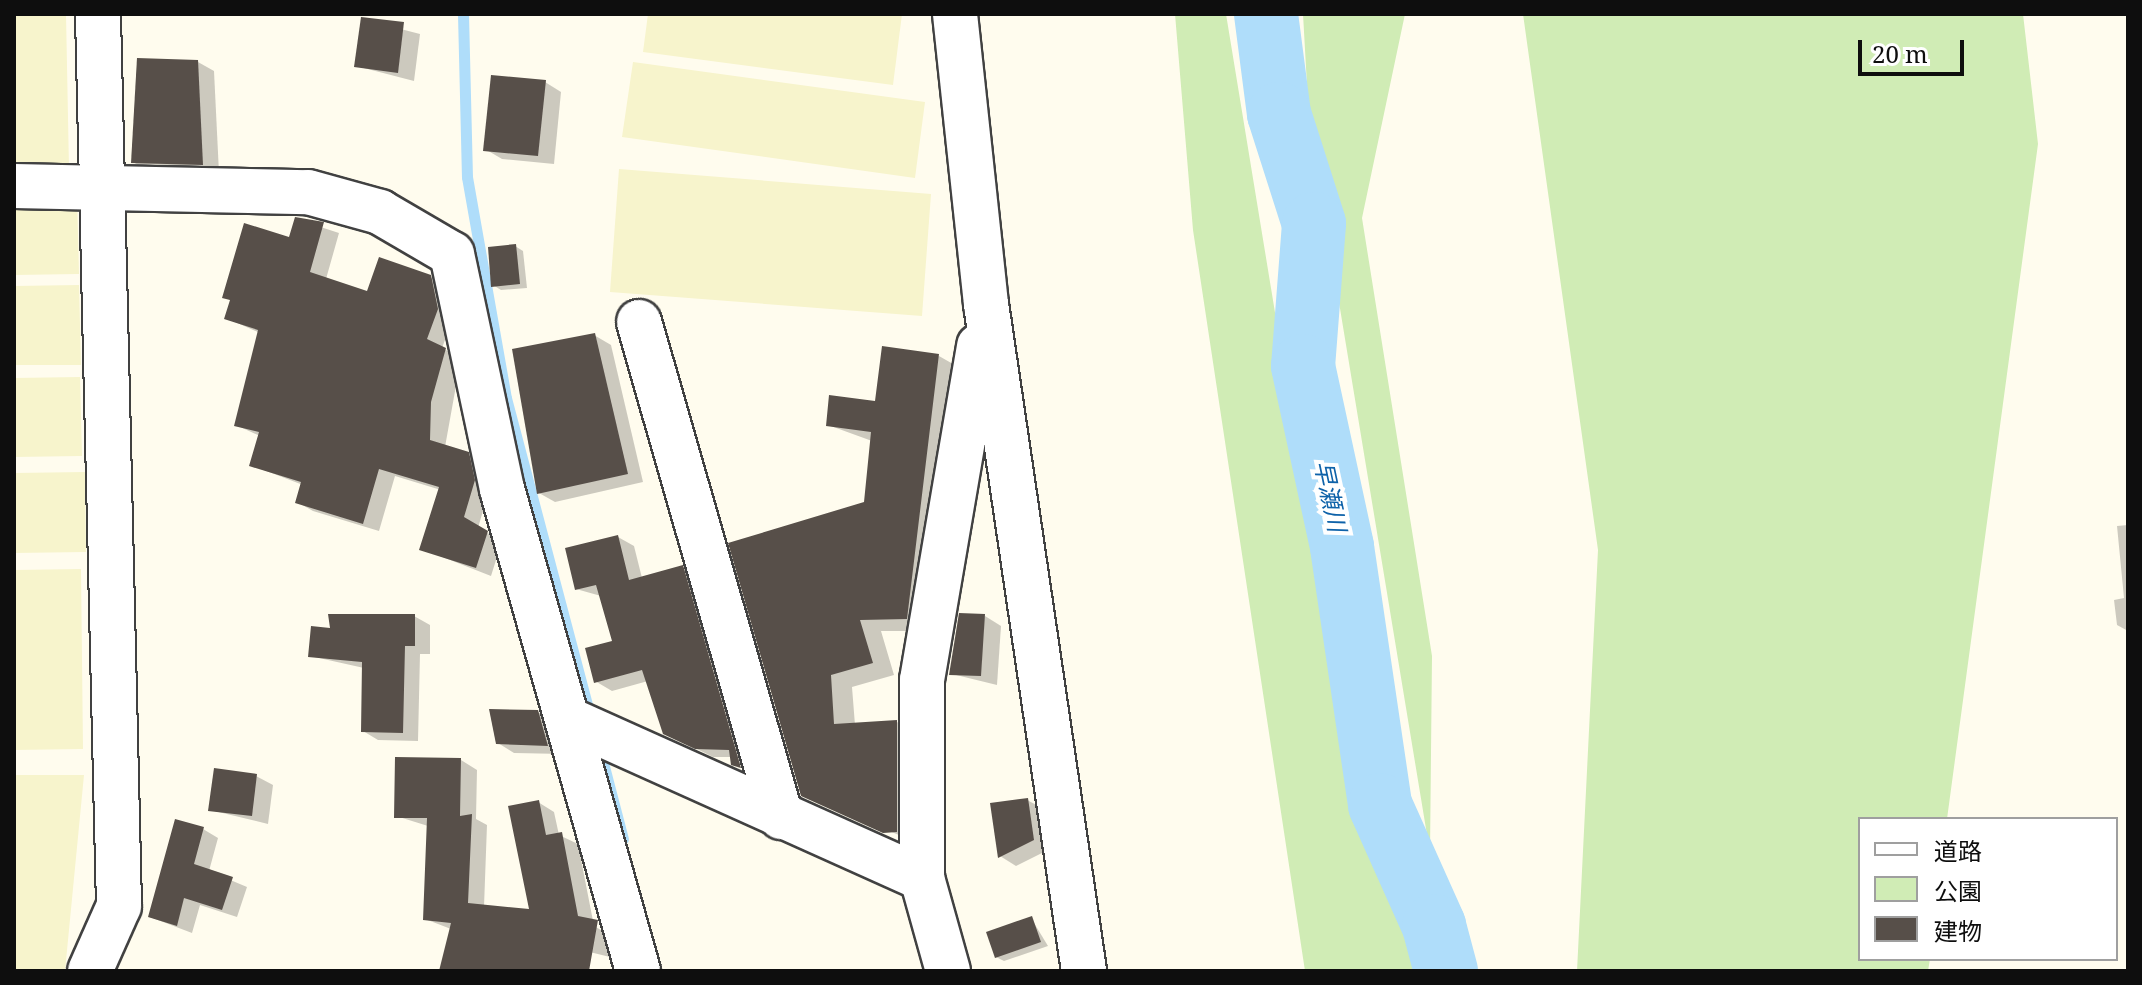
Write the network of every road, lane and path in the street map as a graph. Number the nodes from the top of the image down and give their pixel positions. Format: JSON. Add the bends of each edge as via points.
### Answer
{"nodes":[{"id":1,"x":98,"y":14,"type":"edge"},
{"id":2,"x":955,"y":14,"type":"edge"},
{"id":3,"x":14,"y":186,"type":"edge"},
{"id":4,"x":101,"y":186,"type":"junction"},
{"id":5,"x":986,"y":304,"type":"junction"},
{"id":6,"x":639,"y":322,"type":"dead end"},
{"id":7,"x":572,"y":721,"type":"junction"},
{"id":8,"x":781,"y":817,"type":"junction"},
{"id":9,"x":922,"y":878,"type":"junction"},
{"id":10,"x":90,"y":971,"type":"edge"},
{"id":11,"x":638,"y":971,"type":"edge"},
{"id":12,"x":948,"y":971,"type":"edge"},
{"id":13,"x":1084,"y":971,"type":"edge"}],
"edges":[{"from":1,"to":4,"type":"street"},
{"from":2,"to":5,"type":"street"},
{"from":3,"to":4,"type":"street"},
{"from":4,"to":7,"type":"street","via":[[308,192],[380,212],[452,254],[502,489]]},
{"from":4,"to":10,"type":"street","via":[[119,906]]},
{"from":5,"to":9,"type":"street","via":[[922,680]]},
{"from":5,"to":13,"type":"street"},
{"from":6,"to":8,"type":"street"},
{"from":7,"to":8,"type":"street"},
{"from":7,"to":11,"type":"street"},
{"from":8,"to":9,"type":"street"},
{"from":9,"to":12,"type":"street"}]}
